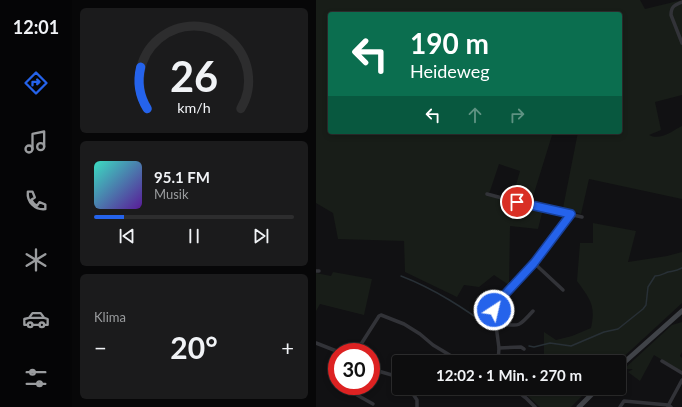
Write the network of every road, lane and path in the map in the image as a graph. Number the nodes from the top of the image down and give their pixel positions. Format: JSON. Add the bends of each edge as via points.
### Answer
{"nodes":[{"id":1,"x":682,"y":2,"type":"edge"},
{"id":2,"x":682,"y":43,"type":"edge"},
{"id":3,"x":487,"y":194,"type":"dead end"},
{"id":4,"x":571,"y":214,"type":"junction"},
{"id":5,"x":582,"y":217,"type":"dead end"},
{"id":6,"x":534,"y":263,"type":"junction"},
{"id":7,"x":563,"y":290,"type":"dead end"},
{"id":8,"x":533,"y":311,"type":"dead end"},
{"id":9,"x":682,"y":311,"type":"edge"},
{"id":10,"x":496,"y":324,"type":"junction"},
{"id":11,"x":362,"y":343,"type":"edge"},
{"id":12,"x":316,"y":344,"type":"edge"},
{"id":13,"x":328,"y":348,"type":"edge"},
{"id":14,"x":499,"y":348,"type":"junction"},
{"id":15,"x":524,"y":349,"type":"dead end"},
{"id":16,"x":450,"y":355,"type":"edge"},
{"id":17,"x":498,"y":355,"type":"edge"},
{"id":18,"x":626,"y":361,"type":"edge"},
{"id":19,"x":662,"y":361,"type":"dead end"},
{"id":20,"x":380,"y":372,"type":"edge"},
{"id":21,"x":682,"y":373,"type":"edge"},
{"id":22,"x":392,"y":375,"type":"edge"},
{"id":23,"x":682,"y":380,"type":"edge"},
{"id":24,"x":357,"y":395,"type":"edge"},
{"id":25,"x":414,"y":395,"type":"edge"},
{"id":26,"x":522,"y":395,"type":"edge"},
{"id":27,"x":591,"y":395,"type":"edge"},
{"id":28,"x":373,"y":404,"type":"dead end"},
{"id":29,"x":669,"y":406,"type":"edge"},
{"id":30,"x":417,"y":407,"type":"edge"},
{"id":31,"x":535,"y":407,"type":"edge"},
{"id":32,"x":579,"y":407,"type":"edge"},
{"id":33,"x":620,"y":407,"type":"edge"}],
"edges":[{"from":1,"to":2,"type":"street","via":[[671,10]]},
{"from":3,"to":4,"type":"street"},
{"from":4,"to":5,"type":"street"},
{"from":4,"to":6,"type":"street"},
{"from":6,"to":7,"type":"street"},
{"from":6,"to":10,"type":"street","via":[[494,306]]},
{"from":8,"to":10,"type":"street","via":[[517,326]]},
{"from":9,"to":18,"type":"main road"},
{"from":10,"to":14,"type":"street"},
{"from":11,"to":16,"type":"street","via":[[381,315],[404,324]]},
{"from":12,"to":13,"type":"street"},
{"from":14,"to":15,"type":"street"},
{"from":14,"to":17,"type":"street"},
{"from":19,"to":21,"type":"street"},
{"from":20,"to":22,"type":"street"},
{"from":23,"to":29,"type":"street"},
{"from":24,"to":28,"type":"street"},
{"from":25,"to":30,"type":"street"},
{"from":26,"to":31,"type":"street"},
{"from":27,"to":32,"type":"main road"},
{"from":29,"to":33,"type":"street","via":[[624,401]]}]}
